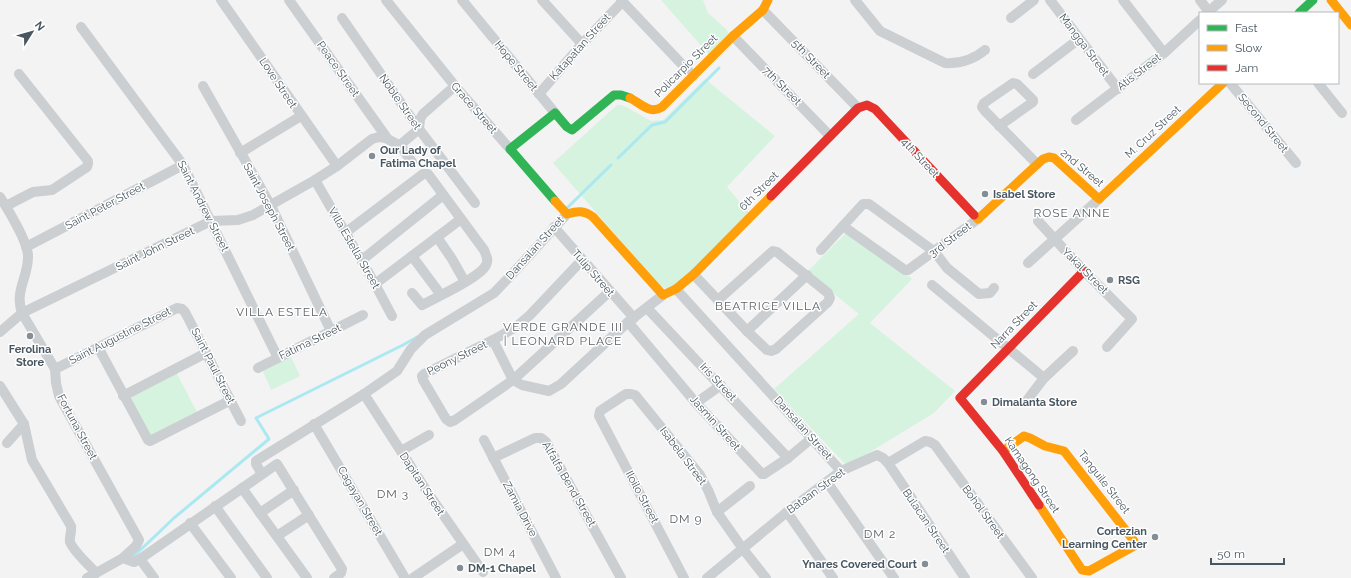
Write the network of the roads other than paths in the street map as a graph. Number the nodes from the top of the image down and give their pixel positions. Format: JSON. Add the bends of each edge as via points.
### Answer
{"nodes":[{"id":1,"x":221,"y":0,"type":"edge"},
{"id":2,"x":289,"y":0,"type":"edge"},
{"id":3,"x":386,"y":0,"type":"edge"},
{"id":4,"x":462,"y":0,"type":"edge"},
{"id":5,"x":542,"y":0,"type":"edge"},
{"id":6,"x":768,"y":0,"type":"edge"},
{"id":7,"x":855,"y":0,"type":"edge"},
{"id":8,"x":1034,"y":0,"type":"edge"},
{"id":9,"x":1050,"y":0,"type":"edge"},
{"id":10,"x":1123,"y":0,"type":"edge"},
{"id":11,"x":1200,"y":0,"type":"edge"},
{"id":12,"x":1222,"y":0,"type":"edge"},
{"id":13,"x":1313,"y":0,"type":"edge"},
{"id":14,"x":1331,"y":0,"type":"edge"},
{"id":15,"x":622,"y":1,"type":"edge"},
{"id":16,"x":763,"y":10,"type":"junction"},
{"id":17,"x":1208,"y":12,"type":"edge"},
{"id":18,"x":1300,"y":12,"type":"edge"},
{"id":19,"x":342,"y":18,"type":"dead end"},
{"id":20,"x":1011,"y":18,"type":"dead end"},
{"id":21,"x":1199,"y":21,"type":"edge"},
{"id":22,"x":1351,"y":25,"type":"edge"},
{"id":23,"x":81,"y":27,"type":"dead end"},
{"id":24,"x":733,"y":36,"type":"junction"},
{"id":25,"x":1079,"y":39,"type":"junction"},
{"id":26,"x":582,"y":44,"type":"junction"},
{"id":27,"x":985,"y":50,"type":"dead end"},
{"id":28,"x":1164,"y":53,"type":"junction"},
{"id":29,"x":19,"y":74,"type":"dead end"},
{"id":30,"x":1033,"y":74,"type":"dead end"},
{"id":31,"x":694,"y":76,"type":"junction"},
{"id":32,"x":1222,"y":84,"type":"edge"},
{"id":33,"x":1231,"y":84,"type":"edge"},
{"id":34,"x":1319,"y":84,"type":"edge"},
{"id":35,"x":203,"y":86,"type":"dead end"},
{"id":36,"x":455,"y":86,"type":"junction"},
{"id":37,"x":1118,"y":89,"type":"junction"},
{"id":38,"x":539,"y":94,"type":"junction"},
{"id":39,"x":858,"y":108,"type":"junction"},
{"id":40,"x":555,"y":113,"type":"junction"},
{"id":41,"x":1342,"y":113,"type":"dead end"},
{"id":42,"x":301,"y":116,"type":"junction"},
{"id":43,"x":1076,"y":120,"type":"dead end"},
{"id":44,"x":999,"y":126,"type":"junction"},
{"id":45,"x":420,"y":130,"type":"junction"},
{"id":46,"x":572,"y":130,"type":"joint"},
{"id":47,"x":830,"y":136,"type":"junction"},
{"id":48,"x":387,"y":138,"type":"junction"},
{"id":49,"x":400,"y":145,"type":"junction"},
{"id":50,"x":510,"y":150,"type":"junction"},
{"id":51,"x":240,"y":153,"type":"junction"},
{"id":52,"x":1049,"y":157,"type":"joint"},
{"id":53,"x":412,"y":162,"type":"dead end"},
{"id":54,"x":1296,"y":163,"type":"dead end"},
{"id":55,"x":1037,"y":164,"type":"junction"},
{"id":56,"x":183,"y":165,"type":"junction"},
{"id":57,"x":337,"y":166,"type":"junction"},
{"id":58,"x":315,"y":180,"type":"junction"},
{"id":59,"x":443,"y":195,"type":"junction"},
{"id":60,"x":0,"y":197,"type":"edge"},
{"id":61,"x":1099,"y":199,"type":"junction"},
{"id":62,"x":475,"y":203,"type":"dead end"},
{"id":63,"x":6,"y":206,"type":"junction"},
{"id":64,"x":271,"y":206,"type":"junction"},
{"id":65,"x":567,"y":214,"type":"junction"},
{"id":66,"x":461,"y":219,"type":"junction"},
{"id":67,"x":978,"y":219,"type":"junction"},
{"id":68,"x":211,"y":221,"type":"junction"},
{"id":69,"x":1038,"y":221,"type":"dead end"},
{"id":70,"x":843,"y":226,"type":"junction"},
{"id":71,"x":554,"y":227,"type":"junction"},
{"id":72,"x":345,"y":233,"type":"junction"},
{"id":73,"x":437,"y":238,"type":"junction"},
{"id":74,"x":1054,"y":240,"type":"junction"},
{"id":75,"x":26,"y":247,"type":"junction"},
{"id":76,"x":822,"y":250,"type":"dead end"},
{"id":77,"x":935,"y":252,"type":"junction"},
{"id":78,"x":412,"y":256,"type":"junction"},
{"id":79,"x":362,"y":260,"type":"junction"},
{"id":80,"x":582,"y":260,"type":"junction"},
{"id":81,"x":1028,"y":263,"type":"dead end"},
{"id":82,"x":1084,"y":271,"type":"junction"},
{"id":83,"x":694,"y":274,"type":"junction"},
{"id":84,"x":807,"y":276,"type":"junction"},
{"id":85,"x":465,"y":282,"type":"junction"},
{"id":86,"x":375,"y":284,"type":"junction"},
{"id":87,"x":932,"y":286,"type":"dead end"},
{"id":88,"x":994,"y":288,"type":"dead end"},
{"id":89,"x":676,"y":289,"type":"junction"},
{"id":90,"x":609,"y":292,"type":"junction"},
{"id":91,"x":412,"y":293,"type":"dead end"},
{"id":92,"x":441,"y":295,"type":"junction"},
{"id":93,"x":663,"y":295,"type":"junction"},
{"id":94,"x":718,"y":300,"type":"junction"},
{"id":95,"x":647,"y":308,"type":"junction"},
{"id":96,"x":185,"y":312,"type":"joint"},
{"id":97,"x":22,"y":313,"type":"junction"},
{"id":98,"x":363,"y":316,"type":"dead end"},
{"id":99,"x":392,"y":316,"type":"dead end"},
{"id":100,"x":631,"y":320,"type":"junction"},
{"id":101,"x":331,"y":331,"type":"junction"},
{"id":102,"x":747,"y":331,"type":"junction"},
{"id":103,"x":0,"y":332,"type":"edge"},
{"id":104,"x":493,"y":340,"type":"junction"},
{"id":105,"x":98,"y":347,"type":"junction"},
{"id":106,"x":1107,"y":347,"type":"dead end"},
{"id":107,"x":1008,"y":349,"type":"junction"},
{"id":108,"x":1073,"y":351,"type":"dead end"},
{"id":109,"x":206,"y":353,"type":"junction"},
{"id":110,"x":278,"y":358,"type":"junction"},
{"id":111,"x":258,"y":368,"type":"dead end"},
{"id":112,"x":55,"y":370,"type":"junction"},
{"id":113,"x":1044,"y":378,"type":"junction"},
{"id":114,"x":513,"y":380,"type":"junction"},
{"id":115,"x":721,"y":385,"type":"junction"},
{"id":116,"x":0,"y":386,"type":"edge"},
{"id":117,"x":364,"y":394,"type":"junction"},
{"id":118,"x":635,"y":395,"type":"joint"},
{"id":119,"x":123,"y":396,"type":"junction"},
{"id":120,"x":961,"y":396,"type":"joint"},
{"id":121,"x":1028,"y":399,"type":"dead end"},
{"id":122,"x":231,"y":400,"type":"junction"},
{"id":123,"x":696,"y":403,"type":"junction"},
{"id":124,"x":241,"y":420,"type":"dead end"},
{"id":125,"x":24,"y":424,"type":"junction"},
{"id":126,"x":314,"y":424,"type":"junction"},
{"id":127,"x":429,"y":435,"type":"dead end"},
{"id":128,"x":812,"y":438,"type":"junction"},
{"id":129,"x":484,"y":440,"type":"dead end"},
{"id":130,"x":7,"y":443,"type":"dead end"},
{"id":131,"x":401,"y":451,"type":"junction"},
{"id":132,"x":1003,"y":451,"type":"junction"},
{"id":133,"x":493,"y":458,"type":"junction"},
{"id":134,"x":788,"y":458,"type":"junction"},
{"id":135,"x":888,"y":463,"type":"junction"},
{"id":136,"x":841,"y":471,"type":"junction"},
{"id":137,"x":262,"y":474,"type":"junction"},
{"id":138,"x":827,"y":482,"type":"junction"},
{"id":139,"x":750,"y":486,"type":"dead end"},
{"id":140,"x":242,"y":488,"type":"junction"},
{"id":141,"x":294,"y":490,"type":"junction"},
{"id":142,"x":215,"y":506,"type":"junction"},
{"id":143,"x":717,"y":512,"type":"junction"},
{"id":144,"x":787,"y":512,"type":"junction"},
{"id":145,"x":260,"y":513,"type":"junction"},
{"id":146,"x":309,"y":515,"type":"junction"},
{"id":147,"x":190,"y":523,"type":"junction"},
{"id":148,"x":277,"y":536,"type":"junction"},
{"id":149,"x":463,"y":544,"type":"junction"},
{"id":150,"x":743,"y":549,"type":"junction"},
{"id":151,"x":123,"y":558,"type":"junction"},
{"id":152,"x":140,"y":559,"type":"junction"},
{"id":153,"x":1082,"y":570,"type":"joint"},
{"id":154,"x":483,"y":572,"type":"dead end"},
{"id":155,"x":92,"y":575,"type":"edge"},
{"id":156,"x":154,"y":578,"type":"edge"},
{"id":157,"x":231,"y":578,"type":"edge"},
{"id":158,"x":267,"y":578,"type":"edge"},
{"id":159,"x":307,"y":578,"type":"edge"},
{"id":160,"x":334,"y":578,"type":"edge"},
{"id":161,"x":405,"y":578,"type":"edge"},
{"id":162,"x":413,"y":578,"type":"edge"},
{"id":163,"x":556,"y":578,"type":"edge"},
{"id":164,"x":621,"y":578,"type":"edge"},
{"id":165,"x":684,"y":578,"type":"edge"},
{"id":166,"x":707,"y":578,"type":"edge"},
{"id":167,"x":766,"y":578,"type":"edge"},
{"id":168,"x":833,"y":578,"type":"edge"},
{"id":169,"x":894,"y":578,"type":"edge"},
{"id":170,"x":965,"y":578,"type":"edge"},
{"id":171,"x":1032,"y":578,"type":"edge"}],
"edges":[{"from":1,"to":42,"type":"street","name":"Love Street"},
{"from":2,"to":48,"type":"street","name":"Peace Street"},
{"from":3,"to":36,"type":"street","name":"Grace Street"},
{"from":4,"to":38,"type":"street","name":"Hope Street"},
{"from":5,"to":26,"type":"street"},
{"from":6,"to":16,"type":"street","name":"Policarpio Street"},
{"from":7,"to":27,"type":"street","via":[[880,31],[945,63],[970,60]]},
{"from":8,"to":20,"type":"street"},
{"from":9,"to":25,"type":"street","name":"Mangga Street"},
{"from":10,"to":28,"type":"street"},
{"from":11,"to":17,"type":"street"},
{"from":12,"to":17,"type":"street"},
{"from":13,"to":18,"type":"street"},
{"from":14,"to":22,"type":"street"},
{"from":15,"to":26,"type":"street","name":"Katapatan Street"},
{"from":15,"to":31,"type":"street"},
{"from":16,"to":24,"type":"street","name":"Policarpio Street"},
{"from":16,"to":39,"type":"street","name":"5th Street"},
{"from":19,"to":45,"type":"street","name":"Noble Street"},
{"from":21,"to":28,"type":"street","name":"Atis Street"},
{"from":23,"to":56,"type":"street","name":"Saint Andrew Street"},
{"from":24,"to":31,"type":"street","name":"Policarpio Street"},
{"from":24,"to":47,"type":"street","name":"7th Street"},
{"from":25,"to":30,"type":"street"},
{"from":25,"to":37,"type":"street","name":"Mangga Street"},
{"from":26,"to":38,"type":"street","name":"Katapatan Street"},
{"from":28,"to":37,"type":"street","name":"Atis Street"},
{"from":29,"to":63,"type":"street","via":[[88,164],[52,190],[33,192]]},
{"from":31,"to":46,"type":"street","name":"Policarpio Street","via":[[658,109],[649,109],[621,94],[614,96]]},
{"from":32,"to":61,"type":"street","name":"M. Cruz Street"},
{"from":33,"to":54,"type":"street","name":"Second Street"},
{"from":34,"to":41,"type":"street"},
{"from":35,"to":51,"type":"street","name":"Saint Joseph Street"},
{"from":36,"to":45,"type":"street","via":[[423,114],[420,119]]},
{"from":36,"to":50,"type":"street","name":"Grace Street"},
{"from":37,"to":43,"type":"street","name":"Atis Street"},
{"from":38,"to":40,"type":"street","name":"Hope Street"},
{"from":39,"to":47,"type":"street","name":"6th Street"},
{"from":39,"to":67,"type":"street","name":"4th Street","via":[[867,105],[875,109]]},
{"from":40,"to":46,"type":"street","name":"Hope Street","via":[[567,128]]},
{"from":40,"to":50,"type":"street"},
{"from":42,"to":51,"type":"street"},
{"from":42,"to":57,"type":"street","name":"Love Street"},
{"from":44,"to":44,"type":"street","via":[[982,105],[1013,83],[1017,84],[1032,97],[1033,102]]},
{"from":44,"to":55,"type":"street"},
{"from":45,"to":49,"type":"street"},
{"from":45,"to":62,"type":"street","name":"Noble Street"},
{"from":47,"to":83,"type":"street","name":"6th Street"},
{"from":48,"to":49,"type":"street"},
{"from":48,"to":57,"type":"street","name":"Saint John Street","via":[[372,139]]},
{"from":49,"to":53,"type":"street"},
{"from":50,"to":65,"type":"street","name":"Grace Street"},
{"from":51,"to":64,"type":"street","name":"Saint Joseph Street"},
{"from":52,"to":55,"type":"street","name":"3rd Street"},
{"from":52,"to":61,"type":"street","name":"2nd Street","via":[[1054,158]]},
{"from":55,"to":67,"type":"street","name":"3rd Street"},
{"from":56,"to":68,"type":"street","name":"Saint Andrew Street"},
{"from":56,"to":75,"type":"street","name":"Saint Peter Street"},
{"from":57,"to":58,"type":"street","name":"Saint John Street"},
{"from":58,"to":64,"type":"street","name":"Saint John Street"},
{"from":58,"to":72,"type":"street","name":"Villa Estella Street"},
{"from":59,"to":66,"type":"street"},
{"from":59,"to":72,"type":"street","via":[[428,174],[423,174]]},
{"from":59,"to":79,"type":"street"},
{"from":60,"to":63,"type":"street"},
{"from":61,"to":74,"type":"street"},
{"from":63,"to":75,"type":"street"},
{"from":64,"to":68,"type":"street","name":"Saint John Street","via":[[238,220]]},
{"from":64,"to":101,"type":"street","name":"Saint Joseph Street"},
{"from":65,"to":71,"type":"street","name":"Dansalan Street"},
{"from":65,"to":93,"type":"street","name":"Dansalan Street","via":[[585,211],[593,217]]},
{"from":66,"to":73,"type":"street"},
{"from":66,"to":85,"type":"street","via":[[484,250],[488,260],[486,266]]},
{"from":67,"to":77,"type":"street","name":"3rd Street"},
{"from":68,"to":97,"type":"street","name":"Saint John Street"},
{"from":68,"to":110,"type":"street","name":"Saint Andrew Street"},
{"from":69,"to":74,"type":"street","name":"Yakal Street"},
{"from":70,"to":76,"type":"street"},
{"from":70,"to":77,"type":"street","name":"3rd Street","via":[[905,270],[912,269]]},
{"from":70,"to":77,"type":"street","via":[[863,204],[869,204]]},
{"from":71,"to":80,"type":"street","name":"Tulip Street"},
{"from":71,"to":117,"type":"street","name":"Dansalan Street","via":[[494,293],[425,335],[411,349],[397,371]]},
{"from":72,"to":79,"type":"street","name":"Villa Estella Street"},
{"from":73,"to":78,"type":"street"},
{"from":73,"to":85,"type":"street"},
{"from":74,"to":81,"type":"street"},
{"from":74,"to":82,"type":"street","name":"Yakal Street"},
{"from":75,"to":97,"type":"street","via":[[28,256],[19,296]]},
{"from":77,"to":88,"type":"street","via":[[947,268],[980,294],[990,293]]},
{"from":78,"to":86,"type":"street"},
{"from":78,"to":92,"type":"street"},
{"from":79,"to":86,"type":"street","name":"Villa Estella Street"},
{"from":80,"to":90,"type":"street","name":"Tulip Street"},
{"from":80,"to":104,"type":"street","name":"Peony Street","via":[[530,315],[516,327]]},
{"from":82,"to":106,"type":"street","name":"Yakal Street","via":[[1132,320]]},
{"from":82,"to":107,"type":"street","name":"Narra Street"},
{"from":83,"to":89,"type":"street","name":"6th Street"},
{"from":83,"to":94,"type":"street"},
{"from":84,"to":94,"type":"street","via":[[773,251]]},
{"from":84,"to":102,"type":"street"},
{"from":84,"to":102,"type":"street","via":[[828,293],[828,302],[771,351],[766,350]]},
{"from":85,"to":92,"type":"street"},
{"from":86,"to":99,"type":"street","name":"Villa Estella Street"},
{"from":87,"to":107,"type":"street"},
{"from":89,"to":93,"type":"street"},
{"from":89,"to":128,"type":"street","name":"Dansalan Street"},
{"from":90,"to":100,"type":"street","name":"Tulip Street"},
{"from":90,"to":114,"type":"street"},
{"from":91,"to":92,"type":"street","via":[[422,305]]},
{"from":93,"to":95,"type":"street"},
{"from":94,"to":102,"type":"street"},
{"from":95,"to":100,"type":"street"},
{"from":95,"to":115,"type":"street","name":"Iris Street"},
{"from":96,"to":105,"type":"street","name":"Saint Augustine Street","via":[[177,308]]},
{"from":96,"to":109,"type":"street","name":"Saint Paul Street"},
{"from":97,"to":103,"type":"street","name":"Saint John Street"},
{"from":97,"to":112,"type":"street","name":"Fortuna Street"},
{"from":98,"to":101,"type":"street","name":"Fatima Street"},
{"from":100,"to":114,"type":"street","via":[[561,384],[549,391],[522,385]]},
{"from":100,"to":123,"type":"street","name":"Jasmin Street"},
{"from":101,"to":110,"type":"street","name":"Fatima Street"},
{"from":104,"to":114,"type":"street"},
{"from":104,"to":114,"type":"street","name":"Peony Street","via":[[424,374],[423,380],[450,422]]},
{"from":105,"to":112,"type":"street","name":"Saint Augustine Street"},
{"from":105,"to":119,"type":"street"},
{"from":107,"to":113,"type":"street"},
{"from":107,"to":120,"type":"street","name":"Narra Street"},
{"from":108,"to":113,"type":"street"},
{"from":109,"to":119,"type":"street"},
{"from":109,"to":122,"type":"street","name":"Saint Paul Street"},
{"from":110,"to":111,"type":"street","name":"Fatima Street"},
{"from":112,"to":151,"type":"street","name":"Fortuna Street","via":[[59,396],[139,540]]},
{"from":113,"to":121,"type":"street"},
{"from":115,"to":123,"type":"street"},
{"from":115,"to":134,"type":"street","name":"Iris Street"},
{"from":116,"to":125,"type":"street"},
{"from":117,"to":126,"type":"street","name":"Dansalan Street"},
{"from":117,"to":131,"type":"street","name":"Dapitan Street"},
{"from":118,"to":143,"type":"street","name":"Isabela Street","via":[[700,475]]},
{"from":118,"to":165,"type":"street","name":"Iloilo Street","via":[[626,394],[600,411],[599,416]]},
{"from":119,"to":122,"type":"street","via":[[148,440],[153,441]]},
{"from":120,"to":132,"type":"street","name":"Kamagong Street"},
{"from":122,"to":124,"type":"street","name":"Saint Paul Street"},
{"from":123,"to":134,"type":"street","name":"Jasmin Street","via":[[762,474]]},
{"from":125,"to":130,"type":"street"},
{"from":125,"to":155,"type":"street","via":[[32,460],[71,526],[72,546]]},
{"from":126,"to":137,"type":"street","name":"Dansalan Street","via":[[256,461]]},
{"from":126,"to":161,"type":"street","name":"Cagayan Street"},
{"from":127,"to":131,"type":"street"},
{"from":128,"to":134,"type":"street","name":"Jasmin Street"},
{"from":128,"to":136,"type":"street","name":"Dansalan Street"},
{"from":129,"to":133,"type":"street","name":"Zamia Drive"},
{"from":131,"to":149,"type":"street","name":"Dapitan Street"},
{"from":132,"to":153,"type":"street","name":"Kamagong Street"},
{"from":132,"to":153,"type":"street","name":"Tanguile Street","via":[[1024,436],[1064,451],[1134,541],[1134,546],[1089,571]]},
{"from":133,"to":163,"type":"street","name":"Zamia Drive"},
{"from":133,"to":164,"type":"street","name":"Alfalfa Bend Street","via":[[535,438],[541,438],[546,442]]},
{"from":135,"to":136,"type":"street","name":"Bataan Street","via":[[876,455]]},
{"from":135,"to":170,"type":"street","name":"Bulacan Street"},
{"from":135,"to":171,"type":"street","name":"Bohol Street","via":[[925,441],[934,445]]},
{"from":136,"to":138,"type":"street","name":"Bataan Street"},
{"from":137,"to":140,"type":"street"},
{"from":137,"to":141,"type":"street","via":[[278,464]]},
{"from":138,"to":144,"type":"street","name":"Bataan Street"},
{"from":138,"to":169,"type":"street"},
{"from":139,"to":143,"type":"street"},
{"from":140,"to":142,"type":"street"},
{"from":140,"to":145,"type":"street"},
{"from":141,"to":145,"type":"street"},
{"from":141,"to":146,"type":"street"},
{"from":142,"to":147,"type":"street"},
{"from":142,"to":158,"type":"street"},
{"from":143,"to":150,"type":"street","name":"Isabela Street"},
{"from":144,"to":150,"type":"street","name":"Bataan Street"},
{"from":144,"to":168,"type":"street"},
{"from":145,"to":148,"type":"street"},
{"from":146,"to":148,"type":"street"},
{"from":146,"to":160,"type":"street","via":[[342,569]]},
{"from":147,"to":152,"type":"street"},
{"from":147,"to":157,"type":"street"},
{"from":148,"to":159,"type":"street"},
{"from":149,"to":154,"type":"street","name":"Dapitan Street"},
{"from":149,"to":162,"type":"street"},
{"from":150,"to":166,"type":"street","name":"Bataan Street"},
{"from":150,"to":167,"type":"street","name":"Isabela Street"},
{"from":151,"to":152,"type":"street","via":[[134,562]]},
{"from":151,"to":155,"type":"street"},
{"from":152,"to":156,"type":"street"}]}
